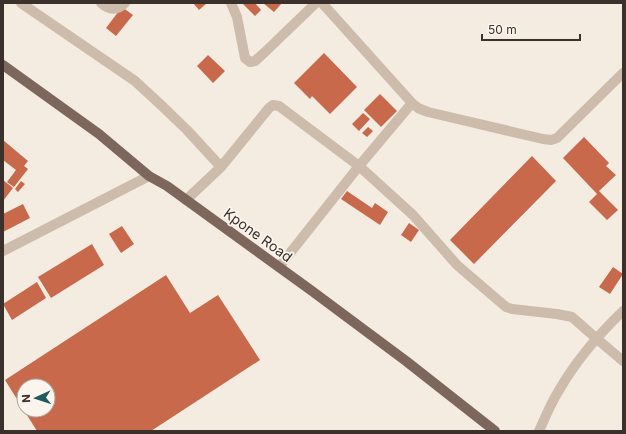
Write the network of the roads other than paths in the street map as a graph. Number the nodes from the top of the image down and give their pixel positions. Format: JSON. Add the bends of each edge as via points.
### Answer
{"nodes":[{"id":1,"x":21,"y":3,"type":"edge"},
{"id":2,"x":100,"y":3,"type":"edge"},
{"id":3,"x":125,"y":3,"type":"edge"},
{"id":4,"x":231,"y":3,"type":"edge"},
{"id":5,"x":316,"y":3,"type":"edge"},
{"id":6,"x":322,"y":3,"type":"edge"},
{"id":7,"x":3,"y":65,"type":"edge"},
{"id":8,"x":623,"y":72,"type":"edge"},
{"id":9,"x":412,"y":103,"type":"junction"},
{"id":10,"x":359,"y":166,"type":"junction"},
{"id":11,"x":221,"y":167,"type":"junction"},
{"id":12,"x":149,"y":176,"type":"junction"},
{"id":13,"x":186,"y":200,"type":"junction"},
{"id":14,"x":3,"y":251,"type":"edge"},
{"id":15,"x":279,"y":267,"type":"junction"},
{"id":16,"x":623,"y":311,"type":"edge"},
{"id":17,"x":597,"y":339,"type":"junction"},
{"id":18,"x":623,"y":361,"type":"edge"},
{"id":19,"x":495,"y":431,"type":"edge"},
{"id":20,"x":539,"y":431,"type":"edge"}],
"edges":[{"from":1,"to":11,"type":"street","via":[[135,81],[187,130]]},
{"from":2,"to":3,"type":"street","via":[[114,9]]},
{"from":4,"to":5,"type":"street","via":[[237,17],[246,58],[250,62],[255,61]]},
{"from":6,"to":9,"type":"street"},
{"from":7,"to":12,"type":"main road","name":"Kpone Road","via":[[99,134]]},
{"from":8,"to":9,"type":"street","via":[[557,138],[551,140],[428,112]]},
{"from":9,"to":10,"type":"street"},
{"from":10,"to":11,"type":"street","via":[[276,105],[269,108]]},
{"from":10,"to":15,"type":"street"},
{"from":10,"to":17,"type":"street","via":[[413,215],[457,266],[506,307],[572,317]]},
{"from":11,"to":13,"type":"street"},
{"from":12,"to":13,"type":"main road","name":"Kpone Road"},
{"from":12,"to":14,"type":"street"},
{"from":13,"to":15,"type":"main road","name":"Kpone Road"},
{"from":15,"to":19,"type":"main road","name":"Kpone Road"},
{"from":16,"to":17,"type":"street"},
{"from":17,"to":18,"type":"street"},
{"from":17,"to":20,"type":"street","via":[[567,376]]}]}
